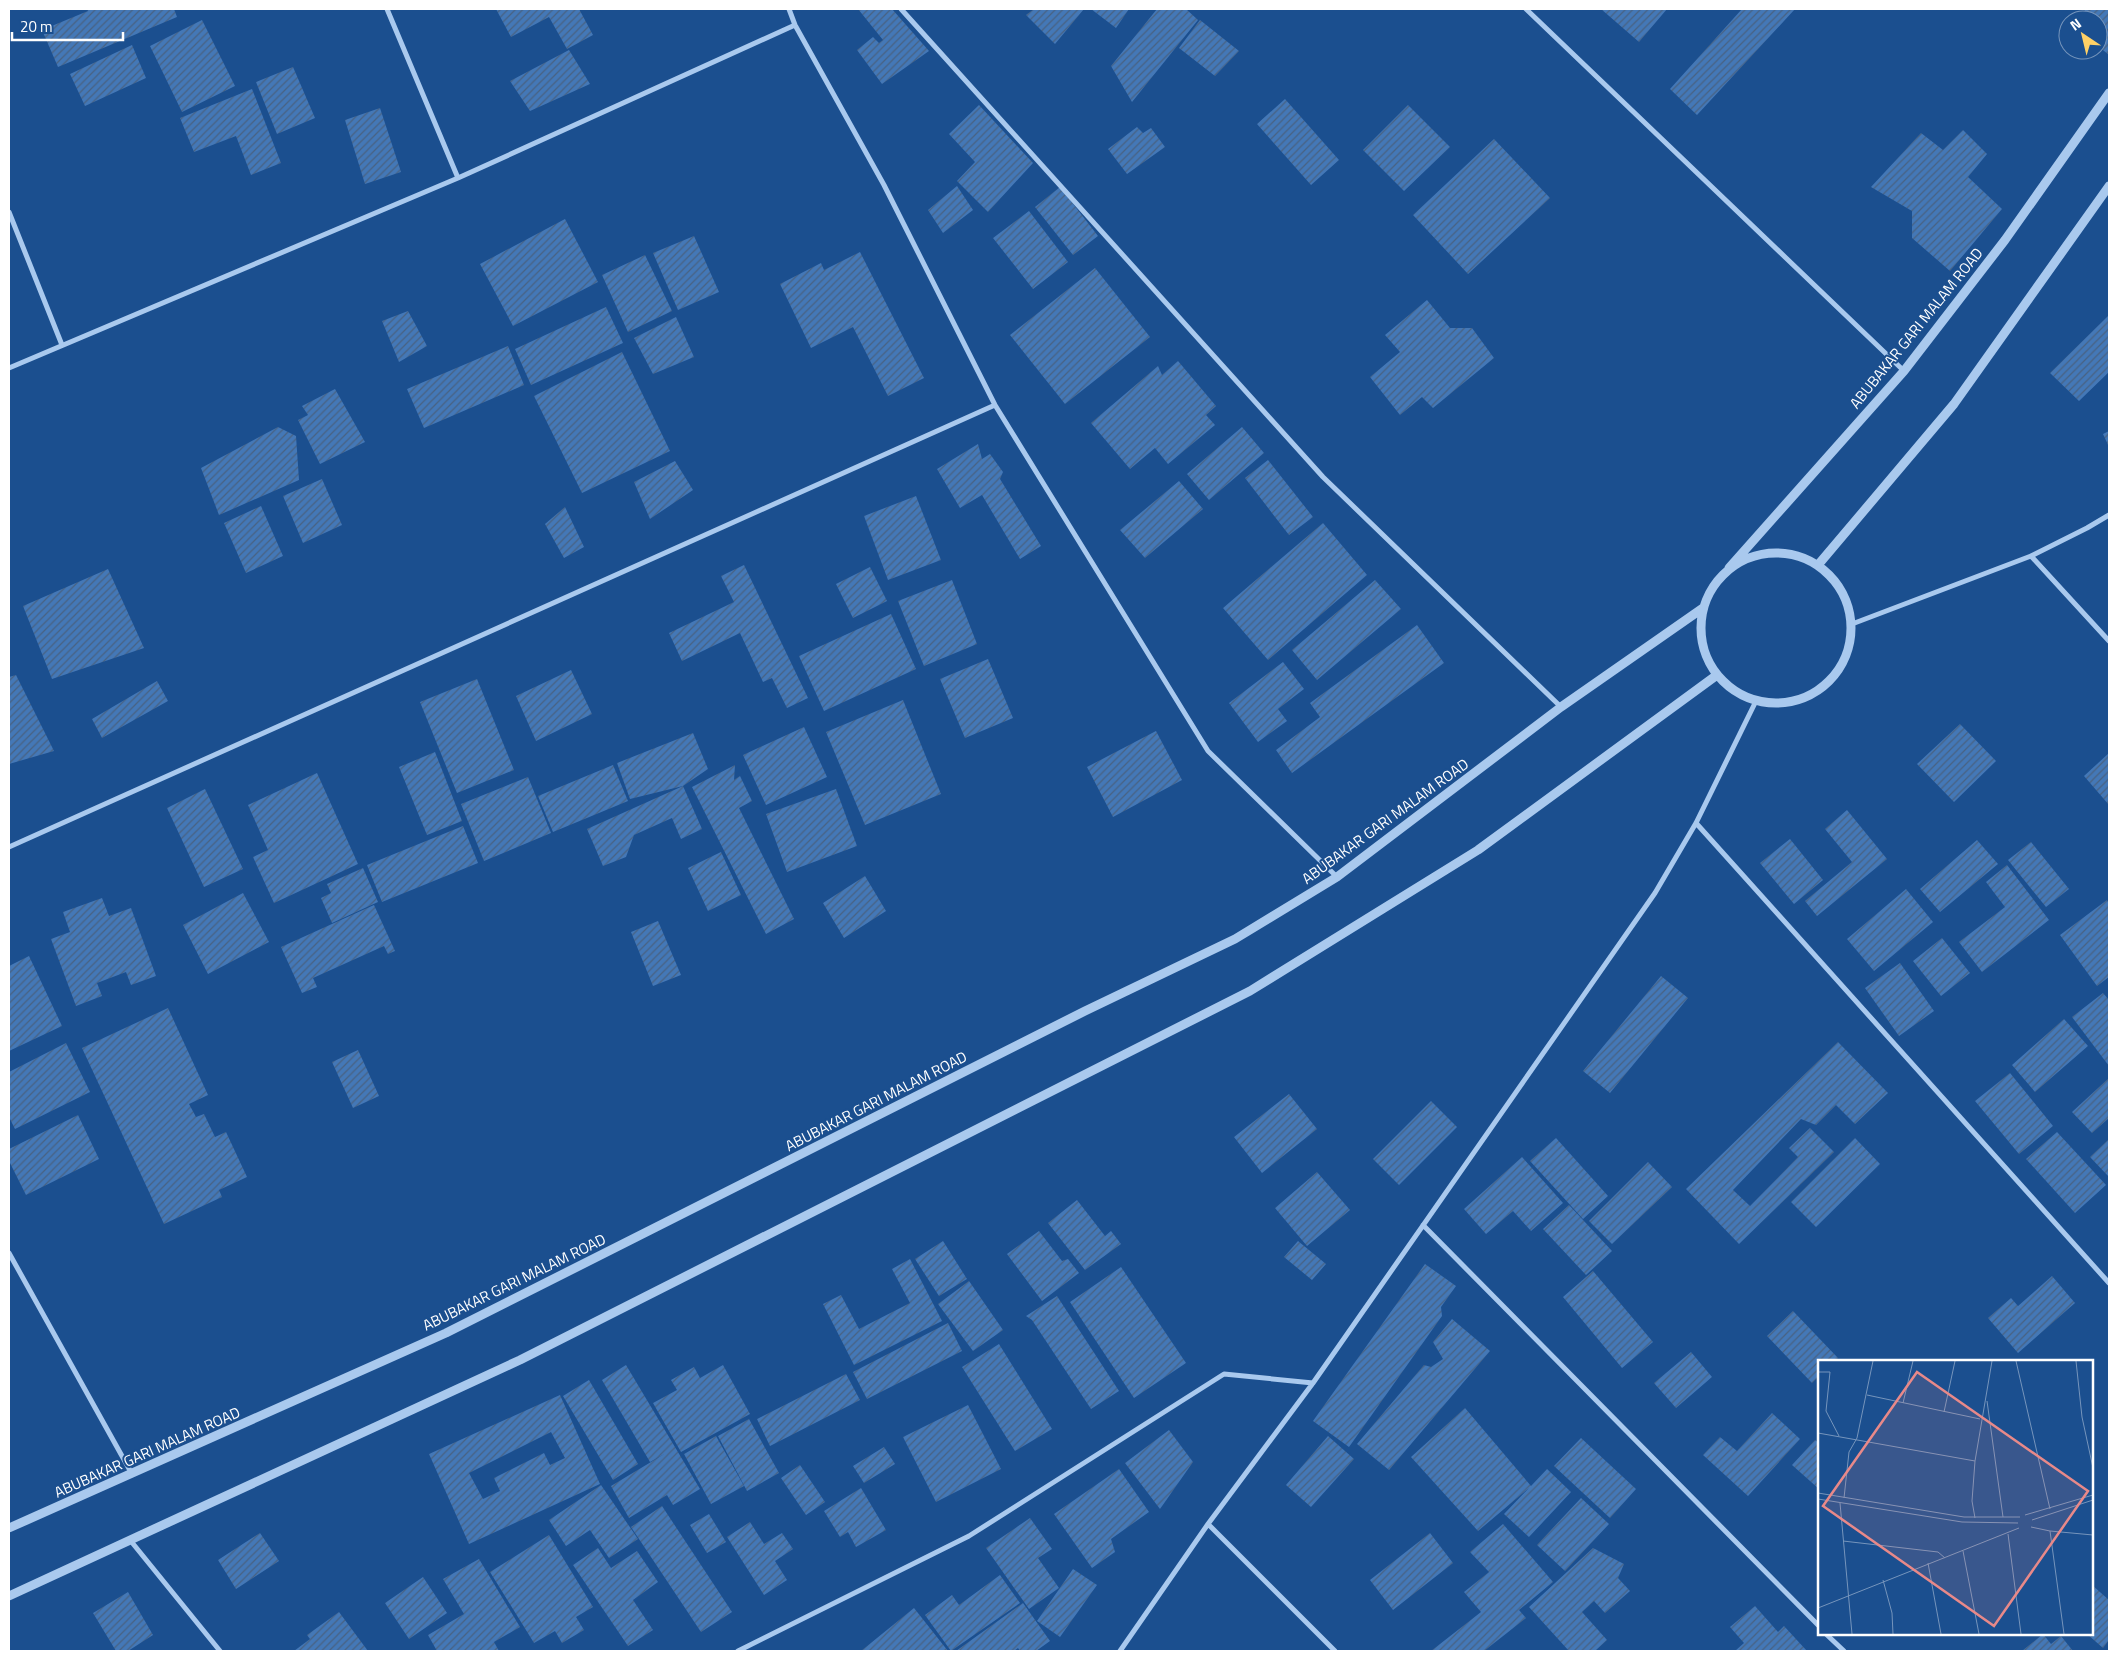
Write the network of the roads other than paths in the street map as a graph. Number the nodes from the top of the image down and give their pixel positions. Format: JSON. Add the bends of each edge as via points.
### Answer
{"nodes":[{"id":1,"x":387,"y":9,"type":"edge"},
{"id":2,"x":789,"y":9,"type":"edge"},
{"id":3,"x":901,"y":9,"type":"edge"},
{"id":4,"x":1526,"y":9,"type":"edge"},
{"id":5,"x":795,"y":25,"type":"junction"},
{"id":6,"x":2109,"y":94,"type":"edge"},
{"id":7,"x":458,"y":178,"type":"junction"},
{"id":8,"x":2109,"y":186,"type":"edge"},
{"id":9,"x":9,"y":212,"type":"edge"},
{"id":10,"x":62,"y":345,"type":"junction"},
{"id":11,"x":9,"y":368,"type":"edge"},
{"id":12,"x":1904,"y":371,"type":"junction"},
{"id":13,"x":995,"y":405,"type":"junction"},
{"id":14,"x":2109,"y":515,"type":"edge"},
{"id":15,"x":2031,"y":556,"type":"junction"},
{"id":16,"x":1818,"y":564,"type":"junction"},
{"id":17,"x":1729,"y":568,"type":"junction"},
{"id":18,"x":1703,"y":608,"type":"junction"},
{"id":19,"x":1852,"y":624,"type":"junction"},
{"id":20,"x":2109,"y":641,"type":"edge"},
{"id":21,"x":1717,"y":675,"type":"junction"},
{"id":22,"x":1756,"y":701,"type":"junction"},
{"id":23,"x":1561,"y":707,"type":"junction"},
{"id":24,"x":1696,"y":823,"type":"junction"},
{"id":25,"x":9,"y":846,"type":"edge"},
{"id":26,"x":1337,"y":877,"type":"junction"},
{"id":27,"x":1423,"y":1225,"type":"junction"},
{"id":28,"x":9,"y":1253,"type":"edge"},
{"id":29,"x":2109,"y":1283,"type":"edge"},
{"id":30,"x":1313,"y":1383,"type":"junction"},
{"id":31,"x":132,"y":1474,"type":"junction"},
{"id":32,"x":1208,"y":1524,"type":"junction"},
{"id":33,"x":9,"y":1528,"type":"edge"},
{"id":34,"x":130,"y":1540,"type":"junction"},
{"id":35,"x":9,"y":1596,"type":"edge"},
{"id":36,"x":1818,"y":1625,"type":"edge"},
{"id":37,"x":1827,"y":1635,"type":"edge"},
{"id":38,"x":220,"y":1651,"type":"edge"},
{"id":39,"x":738,"y":1651,"type":"edge"},
{"id":40,"x":1120,"y":1651,"type":"edge"},
{"id":41,"x":1335,"y":1651,"type":"edge"},
{"id":42,"x":1844,"y":1651,"type":"edge"}],
"edges":[{"from":1,"to":7,"type":"street"},
{"from":2,"to":5,"type":"street"},
{"from":3,"to":23,"type":"street","via":[[1322,477]]},
{"from":4,"to":12,"type":"street"},
{"from":5,"to":7,"type":"street"},
{"from":5,"to":13,"type":"street","via":[[884,185]]},
{"from":6,"to":12,"type":"street","name":"ABUBAKAR GARI MALAM ROAD","via":[[2005,240]]},
{"from":7,"to":10,"type":"street"},
{"from":8,"to":16,"type":"street","via":[[1954,404]]},
{"from":9,"to":10,"type":"street"},
{"from":10,"to":11,"type":"street"},
{"from":12,"to":17,"type":"street","name":"ABUBAKAR GARI MALAM ROAD"},
{"from":13,"to":25,"type":"street"},
{"from":13,"to":26,"type":"street","via":[[1208,751]]},
{"from":14,"to":15,"type":"street"},
{"from":15,"to":19,"type":"street"},
{"from":15,"to":20,"type":"street"},
{"from":16,"to":17,"type":"street","via":[[1797,555],[1773,552],[1750,557]]},
{"from":16,"to":19,"type":"street","via":[[1836,580],[1848,601]]},
{"from":17,"to":18,"type":"street","via":[[1713,586]]},
{"from":18,"to":21,"type":"street","via":[[1700,632],[1705,655]]},
{"from":18,"to":23,"type":"street","name":"ABUBAKAR GARI MALAM ROAD"},
{"from":19,"to":22,"type":"street","via":[[1850,648],[1839,670],[1823,687],[1803,699],[1779,703]]},
{"from":21,"to":22,"type":"street","via":[[1734,691]]},
{"from":21,"to":34,"type":"street","via":[[1478,850],[1250,992],[520,1360]]},
{"from":22,"to":24,"type":"street"},
{"from":23,"to":26,"type":"street","name":"ABUBAKAR GARI MALAM ROAD"},
{"from":24,"to":27,"type":"street","via":[[1655,893]]},
{"from":24,"to":29,"type":"street"},
{"from":26,"to":31,"type":"street","name":"ABUBAKAR GARI MALAM ROAD","via":[[1235,939],[1085,1011],[446,1333]]},
{"from":27,"to":30,"type":"street"},
{"from":27,"to":36,"type":"street"},
{"from":28,"to":31,"type":"street"},
{"from":30,"to":32,"type":"street"},
{"from":30,"to":39,"type":"street","via":[[1224,1374],[969,1536]]},
{"from":31,"to":33,"type":"street","name":"ABUBAKAR GARI MALAM ROAD"},
{"from":32,"to":40,"type":"street"},
{"from":32,"to":41,"type":"street"},
{"from":34,"to":35,"type":"street"},
{"from":34,"to":38,"type":"street"},
{"from":37,"to":42,"type":"street"}]}
